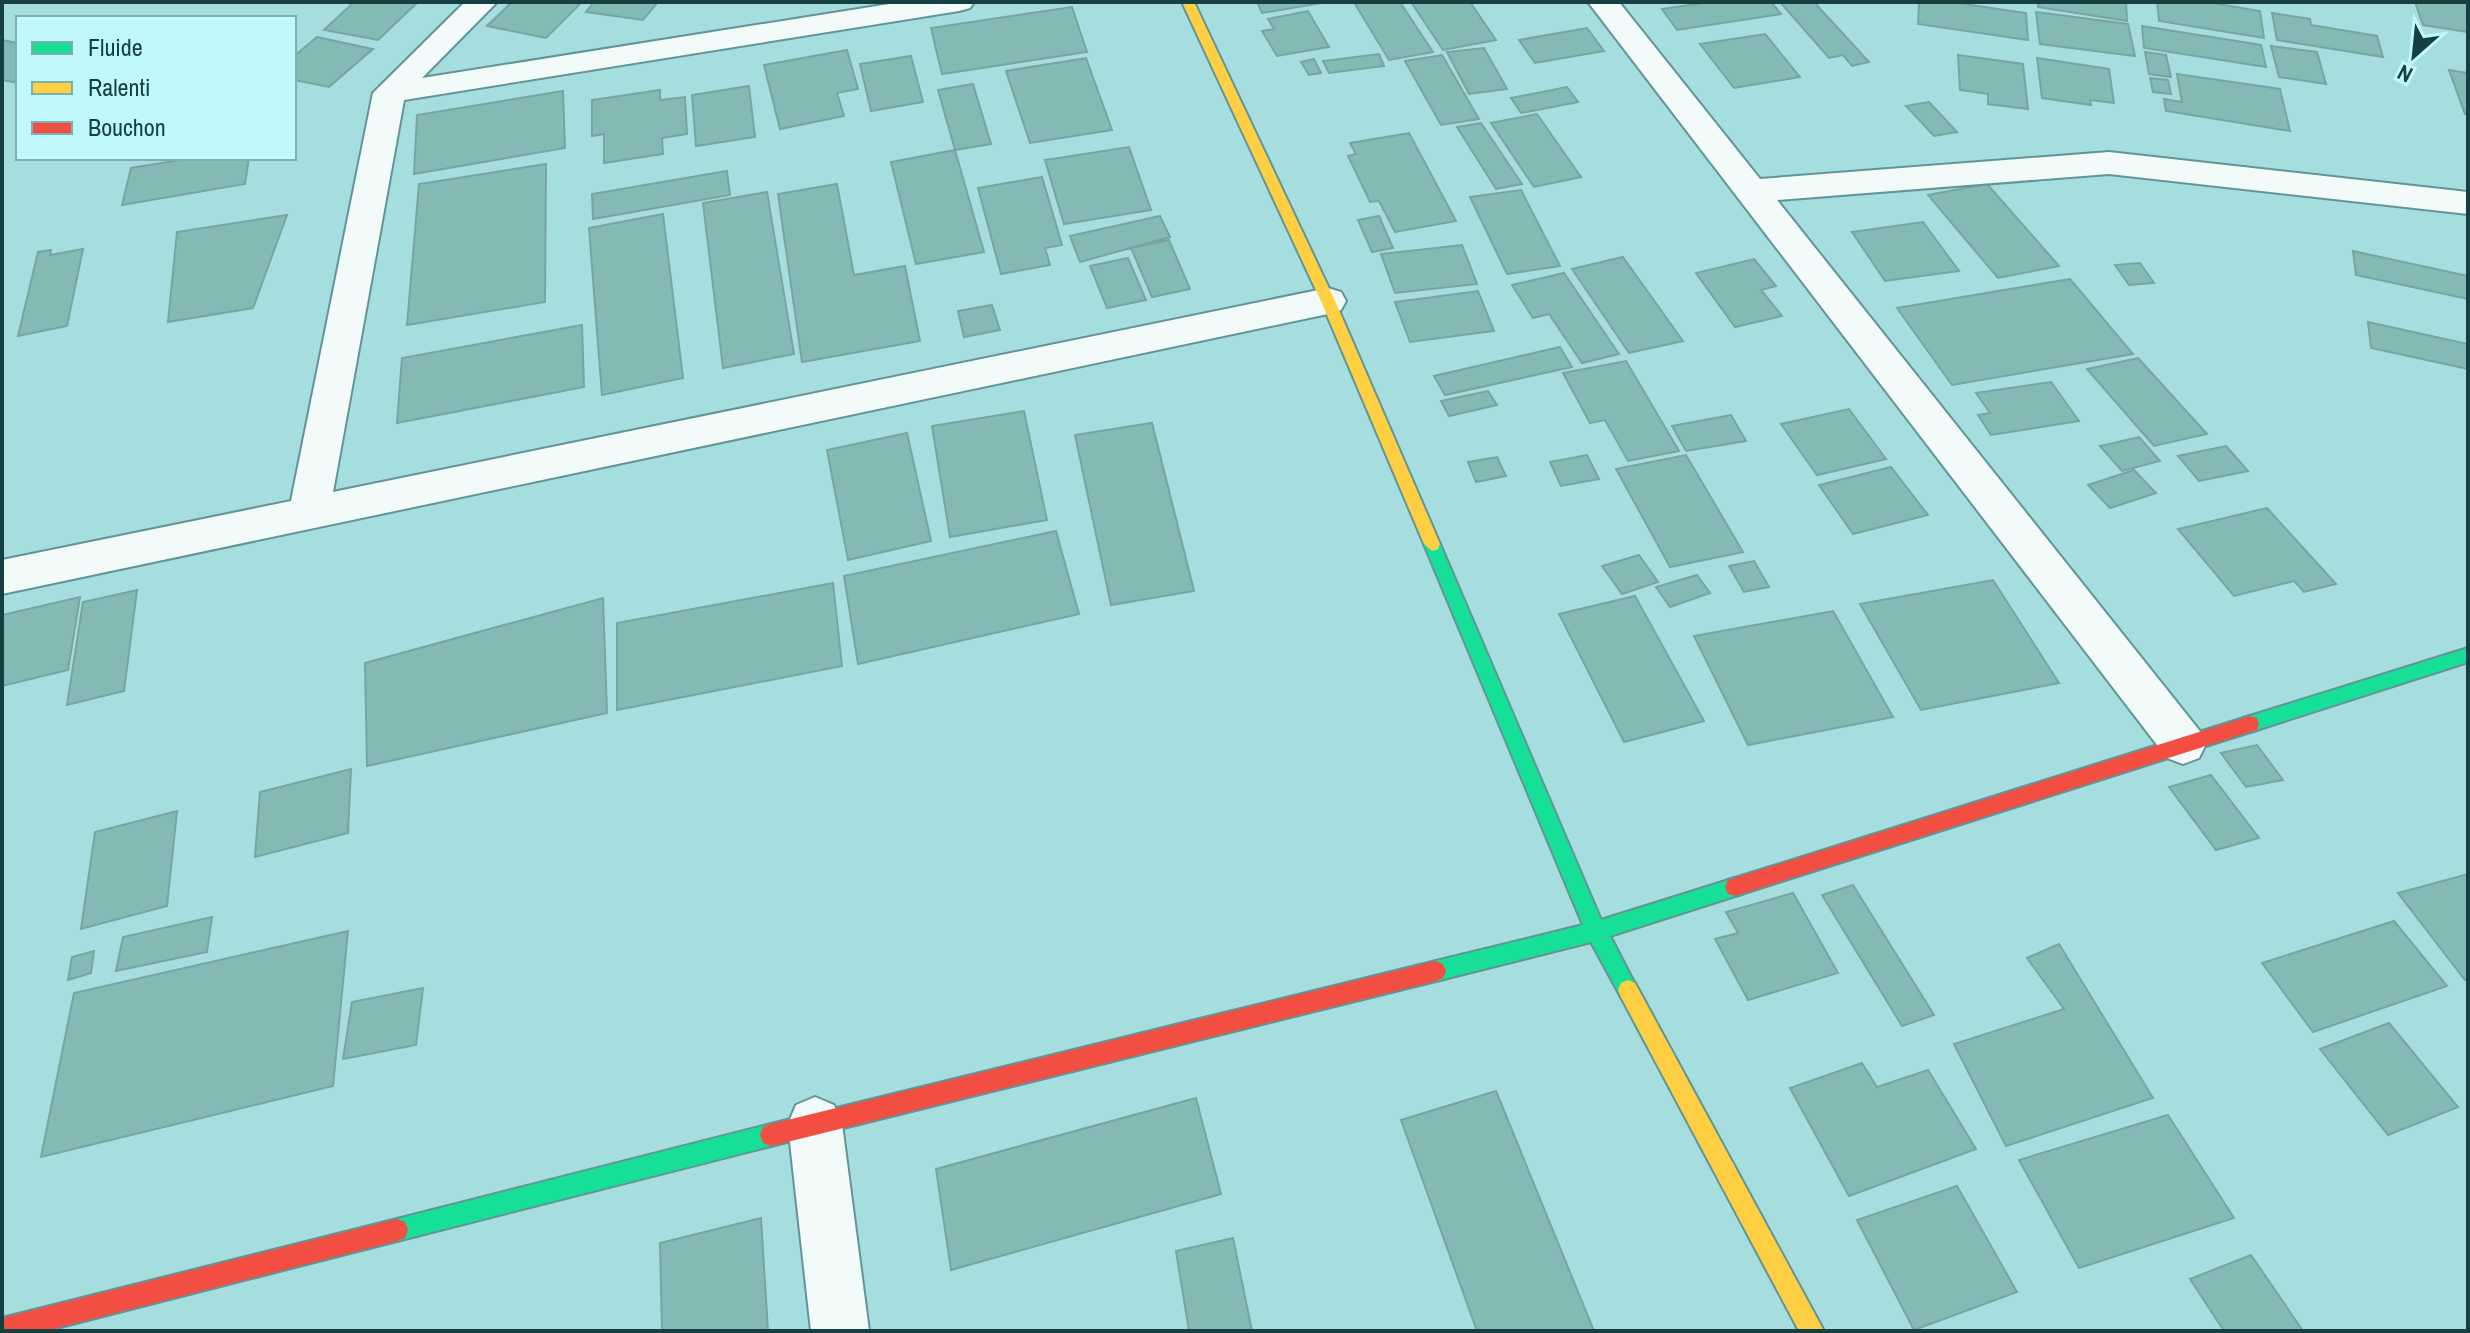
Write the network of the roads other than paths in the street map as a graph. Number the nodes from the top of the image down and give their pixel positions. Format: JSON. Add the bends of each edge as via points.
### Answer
{"nodes":[{"id":1,"x":482,"y":2,"type":"edge"},
{"id":2,"x":959,"y":2,"type":"edge"},
{"id":3,"x":1188,"y":2,"type":"edge"},
{"id":4,"x":1603,"y":2,"type":"edge"},
{"id":5,"x":389,"y":93,"type":"junction"},
{"id":6,"x":1751,"y":191,"type":"junction"},
{"id":7,"x":2468,"y":203,"type":"edge"},
{"id":8,"x":1328,"y":301,"type":"junction"},
{"id":9,"x":309,"y":515,"type":"junction"},
{"id":10,"x":2,"y":577,"type":"edge"},
{"id":11,"x":2468,"y":655,"type":"edge"},
{"id":12,"x":2183,"y":744,"type":"junction"},
{"id":13,"x":1596,"y":931,"type":"junction"},
{"id":14,"x":815,"y":1124,"type":"junction"},
{"id":15,"x":14,"y":1329,"type":"edge"},
{"id":16,"x":840,"y":1331,"type":"edge"},
{"id":17,"x":1812,"y":1331,"type":"edge"}],
"edges":[{"from":1,"to":5,"type":"street"},
{"from":2,"to":5,"type":"street"},
{"from":3,"to":8,"type":"street"},
{"from":4,"to":6,"type":"street"},
{"from":5,"to":9,"type":"street"},
{"from":6,"to":7,"type":"street","via":[[2109,163]]},
{"from":6,"to":12,"type":"street"},
{"from":8,"to":9,"type":"street"},
{"from":8,"to":13,"type":"street"},
{"from":9,"to":10,"type":"street"},
{"from":11,"to":12,"type":"street"},
{"from":12,"to":13,"type":"street"},
{"from":13,"to":14,"type":"street"},
{"from":13,"to":17,"type":"street"},
{"from":14,"to":15,"type":"street"},
{"from":14,"to":16,"type":"street"}]}
